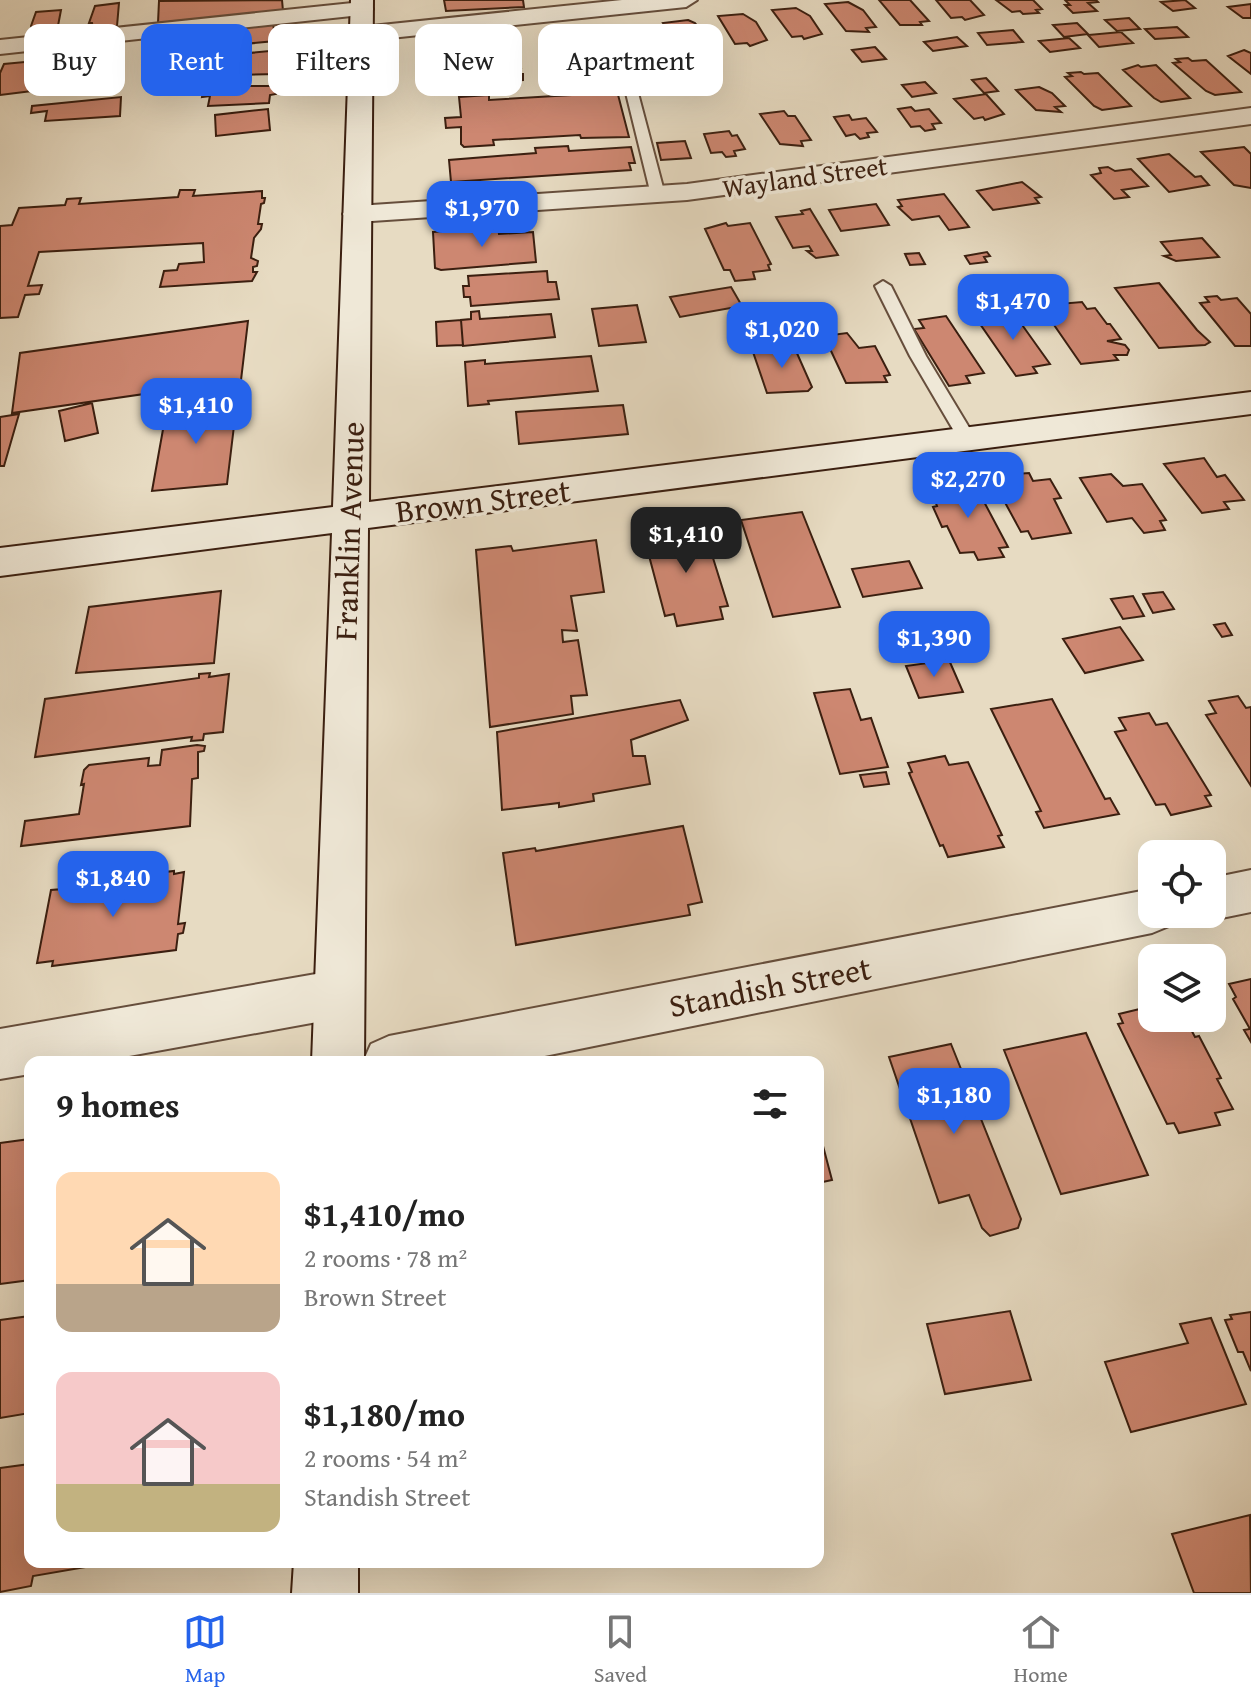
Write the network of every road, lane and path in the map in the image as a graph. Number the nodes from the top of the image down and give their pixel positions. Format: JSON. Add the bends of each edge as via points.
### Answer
{"nodes":[{"id":1,"x":686,"y":0,"type":"edge"},
{"id":2,"x":362,"y":14,"type":"edge"},
{"id":3,"x":0,"y":47,"type":"edge"},
{"id":4,"x":633,"y":96,"type":"edge"},
{"id":5,"x":1251,"y":116,"type":"edge"},
{"id":6,"x":658,"y":195,"type":"junction"},
{"id":7,"x":357,"y":214,"type":"junction"},
{"id":8,"x":883,"y":286,"type":"dead end"},
{"id":9,"x":1251,"y":403,"type":"edge"},
{"id":10,"x":967,"y":439,"type":"junction"},
{"id":11,"x":349,"y":518,"type":"junction"},
{"id":12,"x":0,"y":562,"type":"edge"},
{"id":13,"x":1251,"y":891,"type":"edge"},
{"id":14,"x":1226,"y":896,"type":"edge"},
{"id":15,"x":1138,"y":914,"type":"edge"},
{"id":16,"x":339,"y":994,"type":"junction"},
{"id":17,"x":0,"y":1054,"type":"edge"},
{"id":18,"x":338,"y":1056,"type":"edge"},
{"id":19,"x":419,"y":1056,"type":"edge"},
{"id":20,"x":326,"y":1568,"type":"edge"},
{"id":21,"x":325,"y":1593,"type":"edge"}],
"edges":[{"from":1,"to":2,"type":"street"},
{"from":2,"to":3,"type":"street"},
{"from":2,"to":7,"type":"street","name":"Franklin Avenue"},
{"from":4,"to":6,"type":"lane"},
{"from":5,"to":6,"type":"street","name":"Wayland Street"},
{"from":6,"to":7,"type":"street","name":"Wayland Street"},
{"from":7,"to":11,"type":"street","name":"Franklin Avenue"},
{"from":8,"to":10,"type":"lane"},
{"from":9,"to":10,"type":"street","name":"Brown Street"},
{"from":10,"to":11,"type":"street","name":"Brown Street"},
{"from":11,"to":12,"type":"street","name":"Brown Street"},
{"from":11,"to":16,"type":"street","name":"Franklin Avenue"},
{"from":13,"to":14,"type":"street"},
{"from":15,"to":19,"type":"street","name":"Standish Street"},
{"from":16,"to":17,"type":"street"},
{"from":16,"to":18,"type":"street","name":"Franklin Avenue"},
{"from":20,"to":21,"type":"street"}]}
